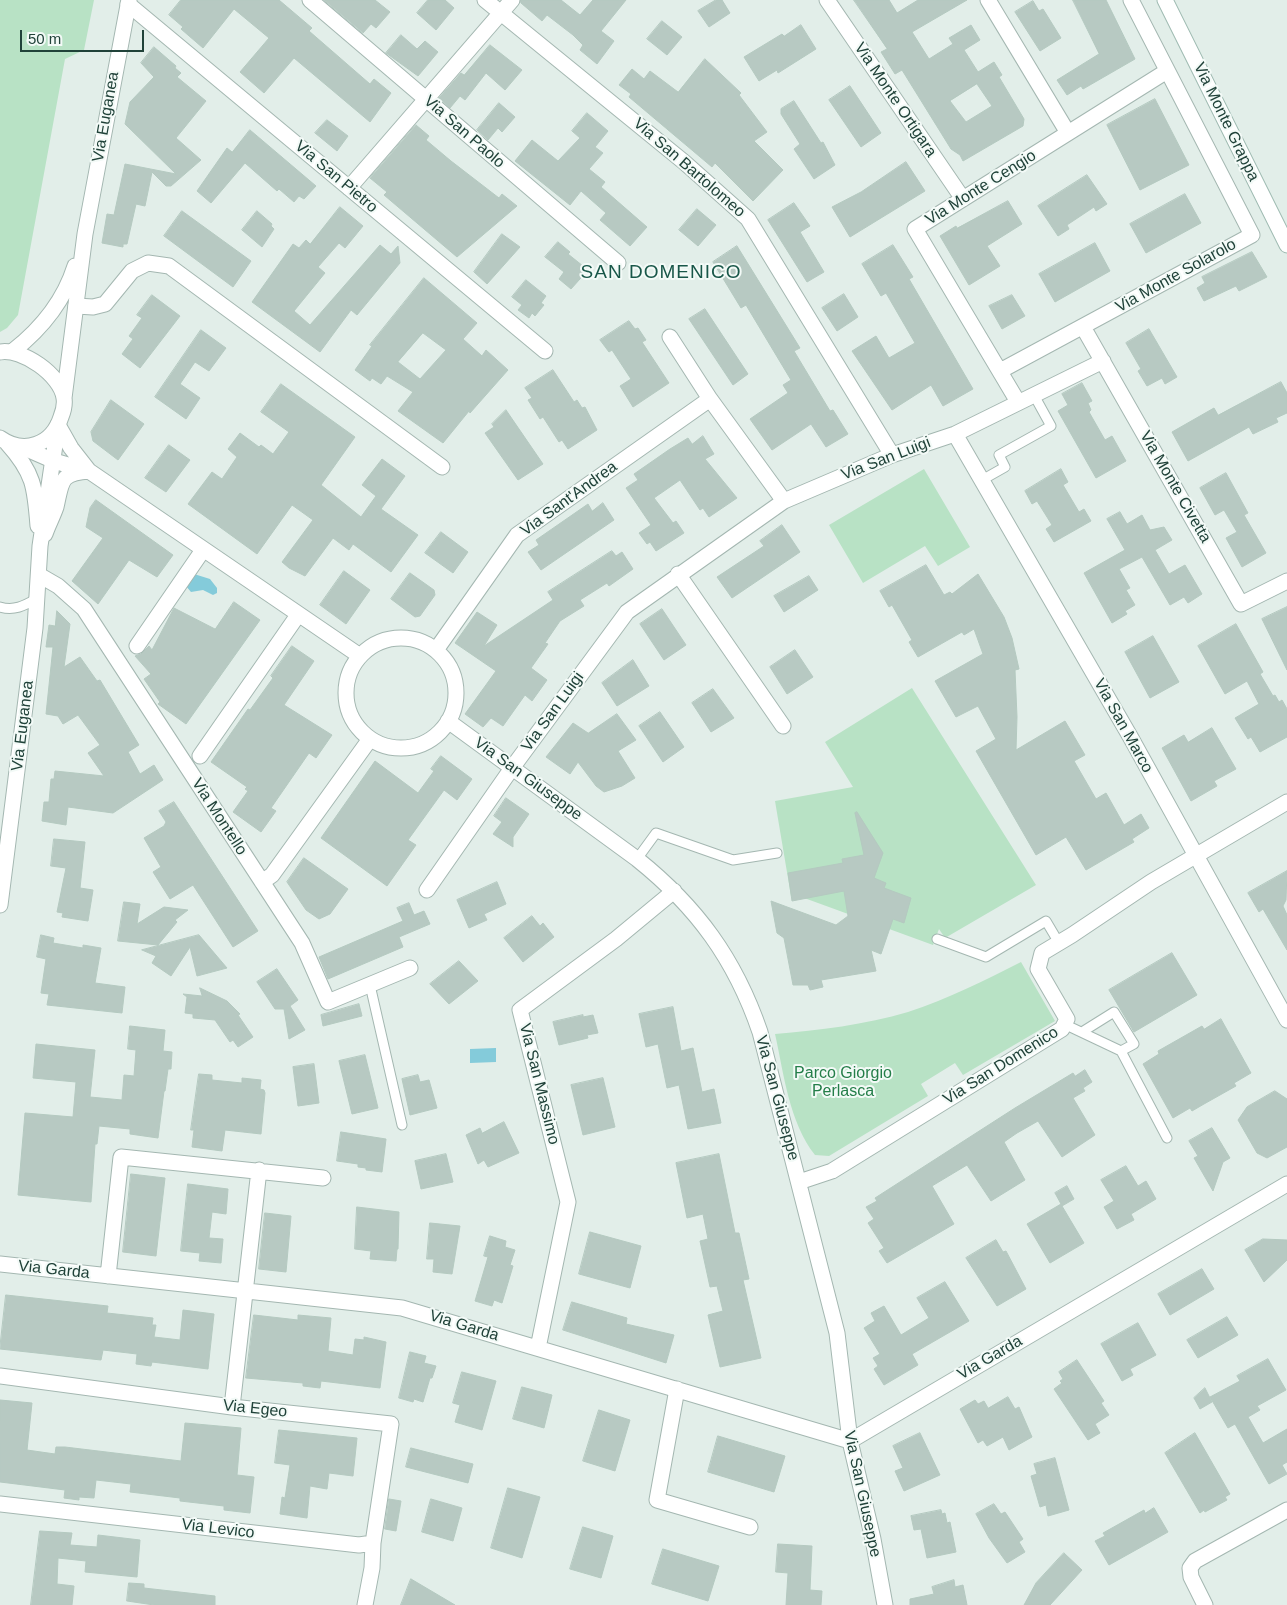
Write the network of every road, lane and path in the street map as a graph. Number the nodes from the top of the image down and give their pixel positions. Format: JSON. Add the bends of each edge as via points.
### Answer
{"nodes":[{"id":1,"x":310,"y":0,"type":"edge"},
{"id":2,"x":486,"y":0,"type":"edge"},
{"id":3,"x":512,"y":0,"type":"edge"},
{"id":4,"x":827,"y":0,"type":"edge"},
{"id":5,"x":988,"y":0,"type":"edge"},
{"id":6,"x":1131,"y":0,"type":"edge"},
{"id":7,"x":1165,"y":0,"type":"edge"},
{"id":8,"x":128,"y":2,"type":"edge"},
{"id":9,"x":501,"y":13,"type":"junction"},
{"id":10,"x":1167,"y":71,"type":"junction"},
{"id":11,"x":426,"y":99,"type":"junction"},
{"id":12,"x":1068,"y":133,"type":"junction"},
{"id":13,"x":349,"y":188,"type":"junction"},
{"id":14,"x":963,"y":199,"type":"junction"},
{"id":15,"x":86,"y":234,"type":"junction"},
{"id":16,"x":1287,"y":245,"type":"edge"},
{"id":17,"x":618,"y":263,"type":"dead end"},
{"id":18,"x":76,"y":306,"type":"junction"},
{"id":19,"x":1083,"y":327,"type":"junction"},
{"id":20,"x":670,"y":337,"type":"dead end"},
{"id":21,"x":6,"y":351,"type":"edge"},
{"id":22,"x":545,"y":351,"type":"dead end"},
{"id":23,"x":1103,"y":362,"type":"junction"},
{"id":24,"x":1000,"y":371,"type":"junction"},
{"id":25,"x":1035,"y":397,"type":"junction"},
{"id":26,"x":64,"y":398,"type":"junction"},
{"id":27,"x":710,"y":399,"type":"junction"},
{"id":28,"x":1018,"y":402,"type":"junction"},
{"id":29,"x":58,"y":425,"type":"junction"},
{"id":30,"x":954,"y":434,"type":"junction"},
{"id":31,"x":10,"y":443,"type":"edge"},
{"id":32,"x":892,"y":455,"type":"junction"},
{"id":33,"x":54,"y":461,"type":"junction"},
{"id":34,"x":442,"y":467,"type":"dead end"},
{"id":35,"x":89,"y":471,"type":"junction"},
{"id":36,"x":982,"y":480,"type":"junction"},
{"id":37,"x":784,"y":501,"type":"junction"},
{"id":38,"x":40,"y":546,"type":"junction"},
{"id":39,"x":203,"y":550,"type":"junction"},
{"id":40,"x":39,"y":574,"type":"junction"},
{"id":41,"x":678,"y":574,"type":"junction"},
{"id":42,"x":1287,"y":581,"type":"edge"},
{"id":43,"x":36,"y":600,"type":"junction"},
{"id":44,"x":0,"y":607,"type":"edge"},
{"id":45,"x":298,"y":614,"type":"junction"},
{"id":46,"x":137,"y":646,"type":"dead end"},
{"id":47,"x":436,"y":650,"type":"junction"},
{"id":48,"x":360,"y":656,"type":"junction"},
{"id":49,"x":448,"y":721,"type":"junction"},
{"id":50,"x":783,"y":726,"type":"dead end"},
{"id":51,"x":370,"y":739,"type":"junction"},
{"id":52,"x":200,"y":756,"type":"dead end"},
{"id":53,"x":512,"y":768,"type":"junction"},
{"id":54,"x":1287,"y":802,"type":"edge"},
{"id":55,"x":777,"y":853,"type":"dead end"},
{"id":56,"x":1195,"y":857,"type":"junction"},
{"id":57,"x":637,"y":859,"type":"junction"},
{"id":58,"x":262,"y":882,"type":"junction"},
{"id":59,"x":427,"y":890,"type":"dead end"},
{"id":60,"x":674,"y":892,"type":"junction"},
{"id":61,"x":0,"y":906,"type":"edge"},
{"id":62,"x":937,"y":939,"type":"dead end"},
{"id":63,"x":1059,"y":943,"type":"junction"},
{"id":64,"x":410,"y":968,"type":"dead end"},
{"id":65,"x":370,"y":985,"type":"junction"},
{"id":66,"x":1287,"y":1020,"type":"edge"},
{"id":67,"x":1064,"y":1024,"type":"junction"},
{"id":68,"x":1082,"y":1032,"type":"junction"},
{"id":69,"x":1122,"y":1051,"type":"junction"},
{"id":70,"x":402,"y":1125,"type":"dead end"},
{"id":71,"x":1167,"y":1138,"type":"dead end"},
{"id":72,"x":259,"y":1170,"type":"junction"},
{"id":73,"x":323,"y":1178,"type":"dead end"},
{"id":74,"x":799,"y":1182,"type":"junction"},
{"id":75,"x":1287,"y":1184,"type":"edge"},
{"id":76,"x":0,"y":1264,"type":"edge"},
{"id":77,"x":108,"y":1276,"type":"junction"},
{"id":78,"x":246,"y":1291,"type":"junction"},
{"id":79,"x":538,"y":1348,"type":"junction"},
{"id":80,"x":0,"y":1376,"type":"edge"},
{"id":81,"x":676,"y":1389,"type":"junction"},
{"id":82,"x":232,"y":1407,"type":"junction"},
{"id":83,"x":850,"y":1441,"type":"junction"},
{"id":84,"x":0,"y":1504,"type":"edge"},
{"id":85,"x":1287,"y":1510,"type":"edge"},
{"id":86,"x":750,"y":1526,"type":"dead end"},
{"id":87,"x":373,"y":1543,"type":"junction"},
{"id":88,"x":365,"y":1605,"type":"edge"},
{"id":89,"x":885,"y":1605,"type":"edge"},
{"id":90,"x":1205,"y":1605,"type":"edge"}],
"edges":[{"from":1,"to":11,"type":"street","name":"Via San Paolo"},
{"from":2,"to":9,"type":"street","name":"Via San Bartolomeo"},
{"from":3,"to":9,"type":"street"},
{"from":4,"to":14,"type":"street","name":"Via Monte Ortigara"},
{"from":5,"to":12,"type":"street"},
{"from":6,"to":10,"type":"street","name":"Via Monte Solarolo"},
{"from":7,"to":16,"type":"street","name":"Via Monte Grappa"},
{"from":8,"to":13,"type":"street","name":"Via San Pietro"},
{"from":8,"to":15,"type":"street","name":"Via Euganea"},
{"from":9,"to":11,"type":"street"},
{"from":9,"to":32,"type":"street","name":"Via San Bartolomeo","via":[[748,218]]},
{"from":10,"to":12,"type":"street","name":"Via Monte Cengio"},
{"from":10,"to":19,"type":"street","name":"Via Monte Solarolo","via":[[1252,235]]},
{"from":11,"to":13,"type":"street"},
{"from":11,"to":17,"type":"street","name":"Via San Paolo"},
{"from":12,"to":14,"type":"street","name":"Via Monte Cengio"},
{"from":13,"to":22,"type":"street","name":"Via San Pietro"},
{"from":14,"to":24,"type":"street","name":"Via Monte Cengio","via":[[915,229]]},
{"from":15,"to":18,"type":"street","name":"Via Euganea"},
{"from":15,"to":21,"type":"street","name":"Via Euganea","via":[[62,296],[35,333]]},
{"from":18,"to":26,"type":"street","name":"Via Euganea"},
{"from":18,"to":34,"type":"street","via":[[105,304],[132,270],[148,263],[169,266]]},
{"from":19,"to":23,"type":"street","name":"Via Monte Civetta"},
{"from":19,"to":24,"type":"street","name":"Via Monte Solarolo"},
{"from":20,"to":27,"type":"street"},
{"from":21,"to":26,"type":"street","name":"Via Euganea","via":[[25,355],[37,363],[59,385]]},
{"from":23,"to":25,"type":"street","name":"Via San Luigi"},
{"from":23,"to":42,"type":"street","name":"Via Monte Civetta","via":[[1241,604]]},
{"from":24,"to":28,"type":"street","name":"Via Monte Cengio"},
{"from":25,"to":28,"type":"street","name":"Via San Luigi"},
{"from":25,"to":36,"type":"lane","via":[[1051,426],[999,455],[1005,467]]},
{"from":26,"to":29,"type":"street","name":"Via Euganea"},
{"from":27,"to":37,"type":"street"},
{"from":27,"to":47,"type":"street","name":"Via Sant'Andrea","via":[[517,535]]},
{"from":28,"to":30,"type":"street","name":"Via San Luigi"},
{"from":29,"to":31,"type":"street","via":[[37,446]]},
{"from":29,"to":33,"type":"street","name":"Via Euganea"},
{"from":29,"to":35,"type":"street","via":[[70,448]]},
{"from":30,"to":32,"type":"street","name":"Via San Luigi"},
{"from":30,"to":36,"type":"street","name":"Via San Marco"},
{"from":31,"to":33,"type":"street"},
{"from":31,"to":38,"type":"street","name":"Via Euganea","via":[[29,471],[35,489]]},
{"from":32,"to":37,"type":"street","name":"Via San Luigi"},
{"from":33,"to":35,"type":"street"},
{"from":33,"to":38,"type":"street","name":"Via Euganea"},
{"from":35,"to":38,"type":"street","via":[[73,472],[60,485],[56,507]]},
{"from":35,"to":39,"type":"street"},
{"from":36,"to":56,"type":"street","name":"Via San Marco","via":[[1131,738]]},
{"from":37,"to":41,"type":"street","name":"Via San Luigi"},
{"from":38,"to":40,"type":"street","name":"Via Euganea"},
{"from":39,"to":45,"type":"street"},
{"from":39,"to":46,"type":"street"},
{"from":40,"to":43,"type":"street","name":"Via Euganea"},
{"from":40,"to":58,"type":"street","name":"Via Montello","via":[[84,609]]},
{"from":41,"to":50,"type":"street"},
{"from":41,"to":53,"type":"street","name":"Via San Luigi","via":[[627,612]]},
{"from":43,"to":44,"type":"lane","via":[[22,607]]},
{"from":43,"to":61,"type":"street","name":"Via Euganea"},
{"from":45,"to":48,"type":"street"},
{"from":45,"to":52,"type":"street"},
{"from":47,"to":48,"type":"street","via":[[421,641],[388,639]]},
{"from":47,"to":49,"type":"street","via":[[453,676],[456,691]]},
{"from":48,"to":51,"type":"street","via":[[350,672],[346,690],[348,709],[357,726]]},
{"from":49,"to":51,"type":"street","via":[[437,735],[421,744],[404,748],[386,746]]},
{"from":49,"to":53,"type":"street","name":"Via San Giuseppe"},
{"from":51,"to":58,"type":"street","via":[[272,875]]},
{"from":53,"to":57,"type":"street","name":"Via San Giuseppe"},
{"from":53,"to":59,"type":"street","name":"Via San Luigi"},
{"from":54,"to":56,"type":"street","name":"Via San Domenico"},
{"from":55,"to":57,"type":"lane","via":[[733,860],[656,833]]},
{"from":56,"to":63,"type":"street","name":"Via San Domenico"},
{"from":56,"to":66,"type":"street","name":"Via San Marco"},
{"from":57,"to":60,"type":"street","name":"Via San Giuseppe"},
{"from":58,"to":65,"type":"street","name":"Via Montello","via":[[302,943],[328,1002]]},
{"from":60,"to":74,"type":"street","name":"Via San Giuseppe","via":[[712,936],[748,996]]},
{"from":60,"to":79,"type":"street","name":"Via San Massimo","via":[[520,1010],[568,1202]]},
{"from":62,"to":63,"type":"lane","via":[[986,957],[1046,921]]},
{"from":63,"to":67,"type":"street","name":"Via San Domenico","via":[[1042,953],[1038,969],[1067,1019]]},
{"from":64,"to":65,"type":"street","name":"Via Montello"},
{"from":65,"to":70,"type":"lane"},
{"from":67,"to":68,"type":"lane"},
{"from":67,"to":74,"type":"street","name":"Via San Domenico","via":[[1062,1029],[1037,1045],[832,1171]]},
{"from":68,"to":69,"type":"lane"},
{"from":68,"to":69,"type":"lane","via":[[1114,1012],[1134,1044]]},
{"from":69,"to":71,"type":"lane"},
{"from":72,"to":73,"type":"street","name":"Via Garda"},
{"from":72,"to":77,"type":"street","name":"Via Garda","via":[[121,1157]]},
{"from":72,"to":78,"type":"street"},
{"from":74,"to":83,"type":"street","name":"Via San Giuseppe","via":[[836,1333]]},
{"from":75,"to":83,"type":"street","name":"Via Garda"},
{"from":76,"to":77,"type":"street","name":"Via Garda"},
{"from":77,"to":78,"type":"street","name":"Via Garda"},
{"from":78,"to":79,"type":"street","name":"Via Garda","via":[[402,1308]]},
{"from":78,"to":82,"type":"street"},
{"from":79,"to":81,"type":"street","name":"Via Garda"},
{"from":80,"to":82,"type":"street","name":"Via Egeo"},
{"from":81,"to":83,"type":"street","name":"Via Garda"},
{"from":81,"to":86,"type":"street","via":[[657,1500]]},
{"from":82,"to":87,"type":"street","name":"Via Egeo","via":[[391,1424]]},
{"from":83,"to":89,"type":"street","name":"Via San Giuseppe"},
{"from":84,"to":87,"type":"street","name":"Via Levico","via":[[359,1545]]},
{"from":85,"to":90,"type":"street","via":[[1195,1561],[1190,1568],[1191,1577]]},
{"from":87,"to":88,"type":"street"}]}
